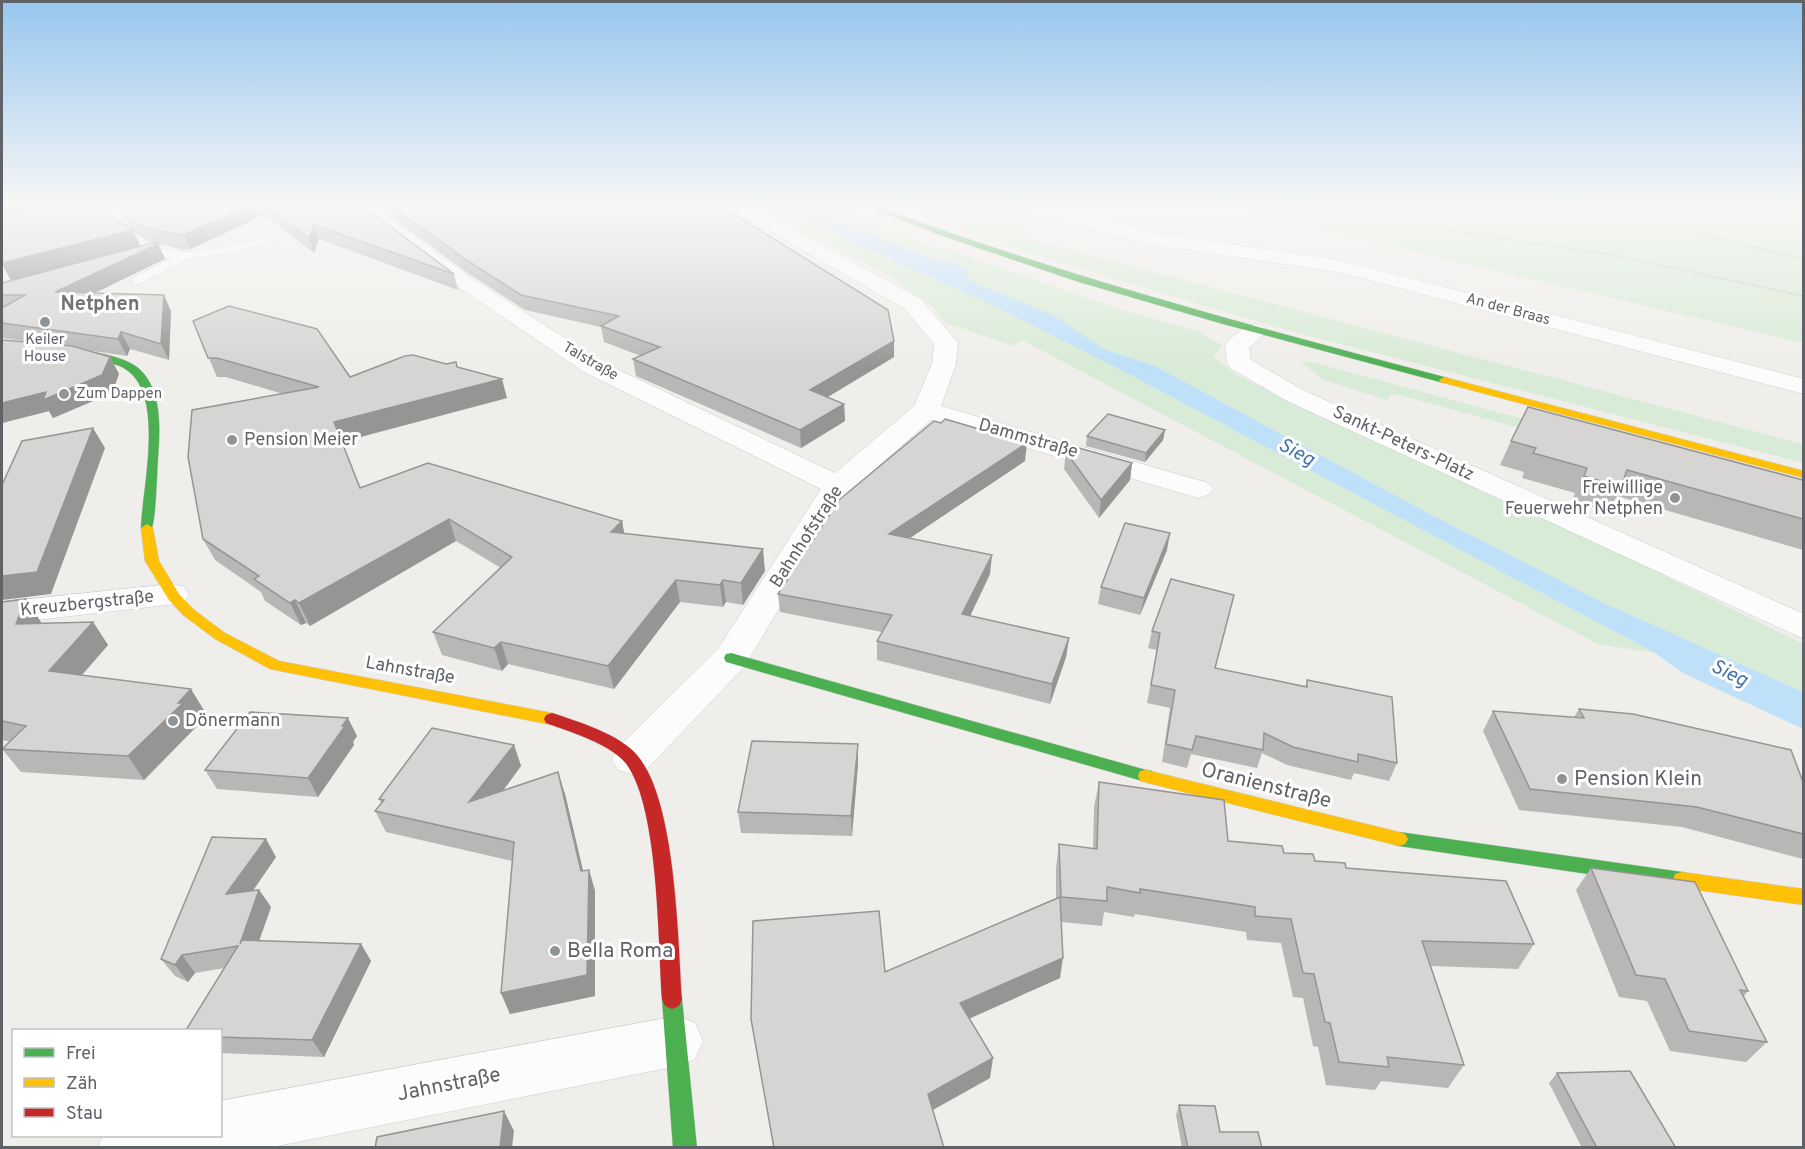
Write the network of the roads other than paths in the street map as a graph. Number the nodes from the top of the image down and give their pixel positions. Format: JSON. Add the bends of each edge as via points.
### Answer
{"nodes":[{"id":1,"x":178,"y":260,"type":"edge"},
{"id":2,"x":434,"y":260,"type":"edge"},
{"id":3,"x":833,"y":260,"type":"edge"},
{"id":4,"x":1018,"y":260,"type":"edge"},
{"id":5,"x":1295,"y":260,"type":"edge"},
{"id":6,"x":137,"y":281,"type":"dead end"},
{"id":7,"x":1255,"y":330,"type":"junction"},
{"id":8,"x":2,"y":348,"type":"edge"},
{"id":9,"x":1803,"y":387,"type":"edge"},
{"id":10,"x":926,"y":410,"type":"junction"},
{"id":11,"x":1803,"y":475,"type":"edge"},
{"id":12,"x":838,"y":486,"type":"junction"},
{"id":13,"x":1198,"y":489,"type":"dead end"},
{"id":14,"x":172,"y":594,"type":"junction"},
{"id":15,"x":2,"y":612,"type":"edge"},
{"id":16,"x":1803,"y":628,"type":"edge"},
{"id":17,"x":731,"y":658,"type":"junction"},
{"id":18,"x":632,"y":759,"type":"junction"},
{"id":19,"x":1803,"y":897,"type":"edge"},
{"id":20,"x":677,"y":1041,"type":"junction"},
{"id":21,"x":222,"y":1129,"type":"edge"},
{"id":22,"x":183,"y":1137,"type":"edge"},
{"id":23,"x":126,"y":1148,"type":"edge"},
{"id":24,"x":685,"y":1148,"type":"edge"}],
"edges":[{"from":1,"to":6,"type":"lane"},
{"from":2,"to":12,"type":"street","name":"Talstraße","via":[[593,367]]},
{"from":3,"to":10,"type":"street","name":"Bahnhofstraße","via":[[913,304],[946,344],[945,364]]},
{"from":4,"to":7,"type":"street"},
{"from":5,"to":9,"type":"street","name":"An der Braas","via":[[1339,266]]},
{"from":7,"to":11,"type":"street"},
{"from":7,"to":16,"type":"street","name":"Sankt-Peters-Platz","via":[[1237,346],[1239,363],[1296,396]]},
{"from":8,"to":14,"type":"street","name":"Lahnstraße","via":[[98,358],[130,367],[146,380],[153,415],[147,523],[151,560]]},
{"from":10,"to":12,"type":"street","name":"Bahnhofstraße"},
{"from":10,"to":13,"type":"street","name":"Dammstraße"},
{"from":12,"to":17,"type":"street","name":"Bahnhofstraße"},
{"from":14,"to":15,"type":"street","name":"Kreuzbergstraße"},
{"from":14,"to":18,"type":"street","name":"Lahnstraße","via":[[203,627],[275,665],[548,717],[594,735]]},
{"from":17,"to":18,"type":"street","name":"Bahnhofstraße"},
{"from":17,"to":19,"type":"street","name":"Oranienstraße","via":[[1109,767],[1384,837]]},
{"from":18,"to":20,"type":"street","via":[[648,792],[659,846]]},
{"from":20,"to":21,"type":"street","name":"Jahnstraße"},
{"from":20,"to":24,"type":"street"},
{"from":22,"to":23,"type":"street"}]}
